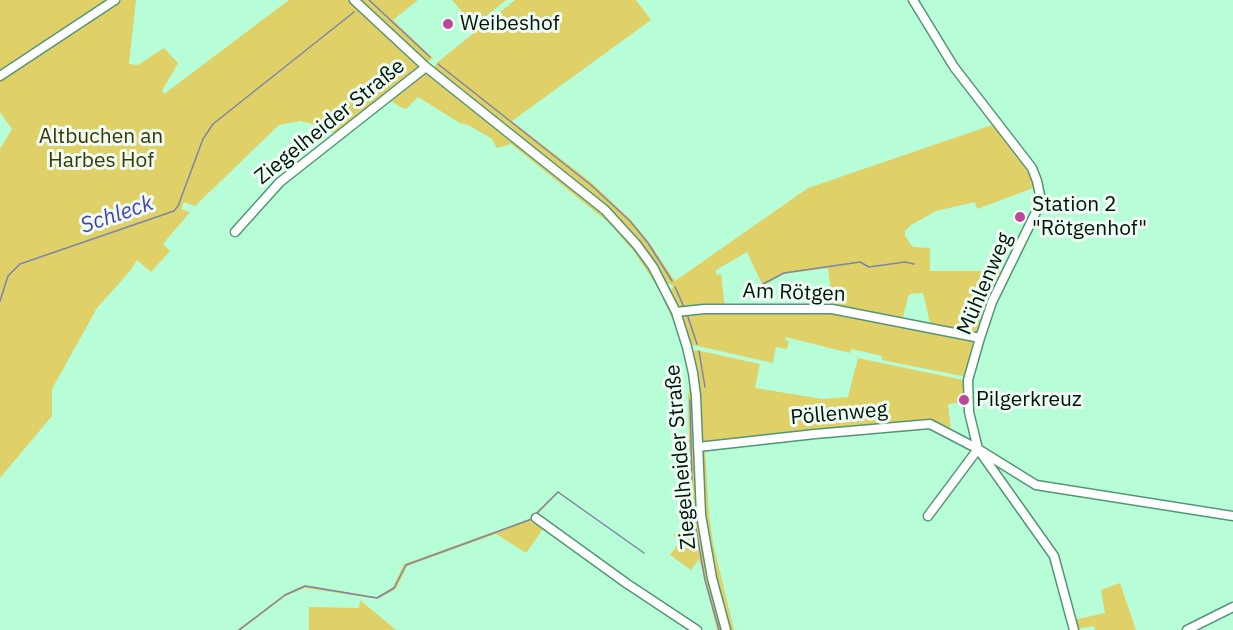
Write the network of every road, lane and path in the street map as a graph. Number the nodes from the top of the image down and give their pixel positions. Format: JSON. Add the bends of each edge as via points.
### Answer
{"nodes":[{"id":1,"x":115,"y":0,"type":"edge"},
{"id":2,"x":913,"y":0,"type":"edge"},
{"id":3,"x":357,"y":2,"type":"edge"},
{"id":4,"x":426,"y":67,"type":"junction"},
{"id":5,"x":0,"y":76,"type":"edge"},
{"id":6,"x":234,"y":232,"type":"dead end"},
{"id":7,"x":676,"y":312,"type":"junction"},
{"id":8,"x":980,"y":338,"type":"junction"},
{"id":9,"x":698,"y":447,"type":"junction"},
{"id":10,"x":978,"y":449,"type":"junction"},
{"id":11,"x":928,"y":516,"type":"dead end"},
{"id":12,"x":1233,"y":516,"type":"edge"},
{"id":13,"x":536,"y":518,"type":"dead end"},
{"id":14,"x":1233,"y":607,"type":"edge"},
{"id":15,"x":697,"y":630,"type":"edge"},
{"id":16,"x":726,"y":630,"type":"edge"},
{"id":17,"x":1074,"y":630,"type":"edge"},
{"id":18,"x":1187,"y":630,"type":"edge"}],
"edges":[{"from":1,"to":5,"type":"street"},
{"from":2,"to":8,"type":"street","name":"Mühlenweg","via":[[954,67],[1032,168],[1040,195]]},
{"from":3,"to":4,"type":"street","name":"Ziegelheider Straße"},
{"from":4,"to":6,"type":"street","name":"Ziegelheider Straße","via":[[280,182]]},
{"from":4,"to":7,"type":"street","name":"Ziegelheider Straße","via":[[615,219],[650,262]]},
{"from":7,"to":8,"type":"street","name":"Am Rötgen","via":[[832,309]]},
{"from":7,"to":9,"type":"street","name":"Ziegelheider Straße","via":[[693,373]]},
{"from":8,"to":10,"type":"street","name":"Mühlenweg","via":[[968,380],[969,412]]},
{"from":9,"to":10,"type":"street","name":"Pöllenweg","via":[[930,424]]},
{"from":9,"to":16,"type":"street","name":"Ziegelheider Straße","via":[[704,537]]},
{"from":10,"to":11,"type":"street"},
{"from":10,"to":12,"type":"street","name":"Pöllenweg","via":[[1036,485]]},
{"from":10,"to":17,"type":"street","name":"Mühlenweg","via":[[1054,556]]},
{"from":13,"to":15,"type":"street"},
{"from":14,"to":18,"type":"street"}]}
